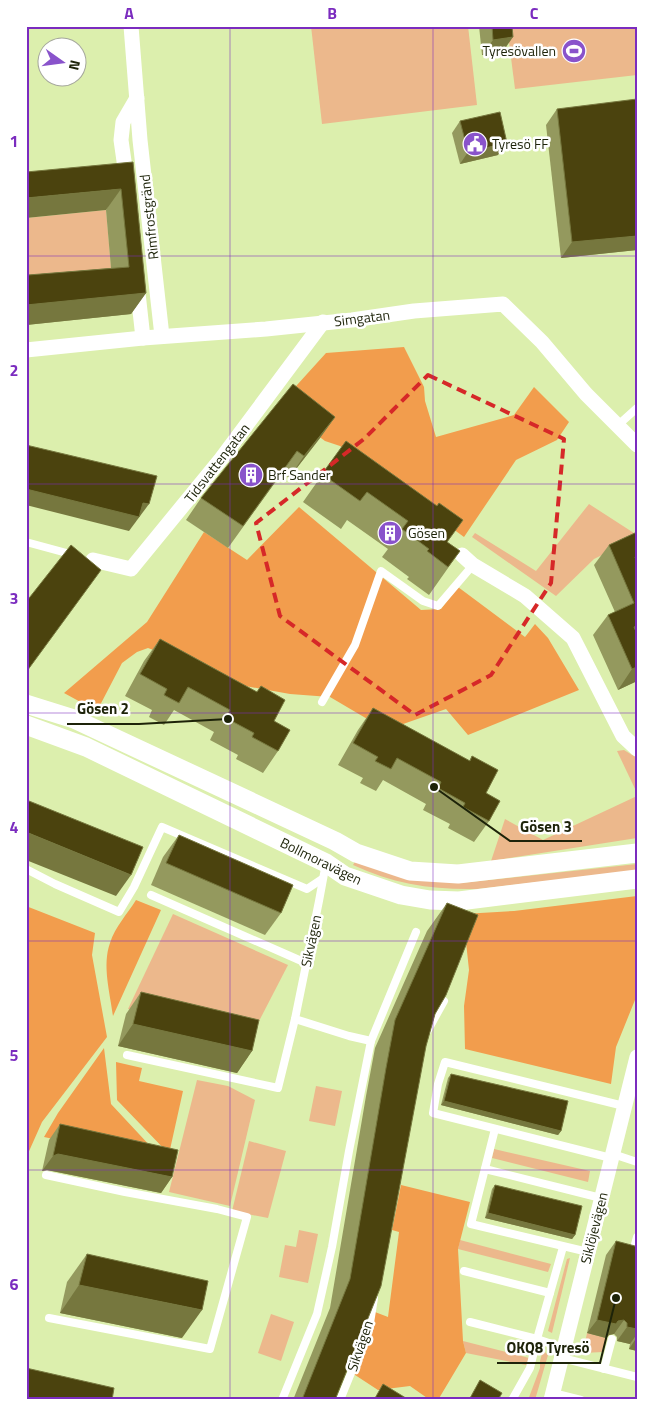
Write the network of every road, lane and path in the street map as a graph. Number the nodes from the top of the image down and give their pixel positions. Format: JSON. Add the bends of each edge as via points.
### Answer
{"nodes":[{"id":1,"x":131,"y":26,"type":"edge"},
{"id":2,"x":137,"y":98,"type":"junction"},
{"id":3,"x":126,"y":169,"type":"junction"},
{"id":4,"x":108,"y":171,"type":"edge"},
{"id":5,"x":129,"y":197,"type":"edge"},
{"id":6,"x":136,"y":272,"type":"edge"},
{"id":7,"x":323,"y":322,"type":"junction"},
{"id":8,"x":162,"y":336,"type":"junction"},
{"id":9,"x":143,"y":338,"type":"junction"},
{"id":10,"x":26,"y":350,"type":"edge"},
{"id":11,"x":637,"y":408,"type":"edge"},
{"id":12,"x":617,"y":426,"type":"junction"},
{"id":13,"x":637,"y":445,"type":"edge"},
{"id":14,"x":26,"y":542,"type":"edge"},
{"id":15,"x":463,"y":556,"type":"joint"},
{"id":16,"x":93,"y":560,"type":"joint"},
{"id":17,"x":322,"y":702,"type":"dead end"},
{"id":18,"x":26,"y":704,"type":"edge"},
{"id":19,"x":26,"y":726,"type":"edge"},
{"id":20,"x":637,"y":749,"type":"edge"},
{"id":21,"x":335,"y":841,"type":"junction"},
{"id":22,"x":637,"y":852,"type":"edge"},
{"id":23,"x":26,"y":869,"type":"edge"},
{"id":24,"x":324,"y":871,"type":"junction"},
{"id":25,"x":637,"y":879,"type":"edge"},
{"id":26,"x":151,"y":895,"type":"dead end"},
{"id":27,"x":416,"y":932,"type":"dead end"},
{"id":28,"x":306,"y":963,"type":"junction"},
{"id":29,"x":444,"y":1001,"type":"edge"},
{"id":30,"x":295,"y":1019,"type":"junction"},
{"id":31,"x":425,"y":1036,"type":"edge"},
{"id":32,"x":372,"y":1041,"type":"junction"},
{"id":33,"x":127,"y":1054,"type":"dead end"},
{"id":34,"x":637,"y":1057,"type":"edge"},
{"id":35,"x":629,"y":1101,"type":"edge"},
{"id":36,"x":495,"y":1129,"type":"junction"},
{"id":37,"x":612,"y":1156,"type":"junction"},
{"id":38,"x":637,"y":1162,"type":"edge"},
{"id":39,"x":485,"y":1169,"type":"junction"},
{"id":40,"x":46,"y":1175,"type":"dead end"},
{"id":41,"x":602,"y":1198,"type":"junction"},
{"id":42,"x":636,"y":1240,"type":"edge"},
{"id":43,"x":563,"y":1247,"type":"junction"},
{"id":44,"x":588,"y":1252,"type":"junction"},
{"id":45,"x":631,"y":1261,"type":"edge"},
{"id":46,"x":464,"y":1271,"type":"dead end"},
{"id":47,"x":375,"y":1290,"type":"edge"},
{"id":48,"x":550,"y":1293,"type":"junction"},
{"id":49,"x":49,"y":1318,"type":"dead end"},
{"id":50,"x":470,"y":1322,"type":"dead end"},
{"id":51,"x":537,"y":1339,"type":"junction"},
{"id":52,"x":612,"y":1339,"type":"dead end"},
{"id":53,"x":563,"y":1353,"type":"junction"},
{"id":54,"x":604,"y":1369,"type":"junction"},
{"id":55,"x":637,"y":1377,"type":"edge"},
{"id":56,"x":552,"y":1396,"type":"edge"},
{"id":57,"x":282,"y":1400,"type":"edge"},
{"id":58,"x":340,"y":1400,"type":"edge"},
{"id":59,"x":512,"y":1400,"type":"edge"},
{"id":60,"x":581,"y":1400,"type":"edge"}],
"edges":[{"from":1,"to":2,"type":"street","name":"Rimfrostgränd"},
{"from":2,"to":3,"type":"street","name":"Rimfrostgränd","via":[[124,122],[121,140]]},
{"from":2,"to":8,"type":"street","name":"Rimfrostgränd"},
{"from":3,"to":4,"type":"street"},
{"from":3,"to":5,"type":"street","name":"Rimfrostgränd"},
{"from":6,"to":9,"type":"street","name":"Rimfrostgränd"},
{"from":7,"to":8,"type":"street","name":"Simgatan"},
{"from":7,"to":12,"type":"street","name":"Simgatan","via":[[503,304],[542,342]]},
{"from":7,"to":16,"type":"street","name":"Tidsvattengatan","via":[[222,459],[130,569]]},
{"from":8,"to":9,"type":"street","name":"Simgatan"},
{"from":9,"to":10,"type":"street","name":"Simgatan"},
{"from":11,"to":12,"type":"lane"},
{"from":12,"to":13,"type":"street","name":"Simgatan"},
{"from":14,"to":16,"type":"lane"},
{"from":15,"to":17,"type":"lane","via":[[438,606],[423,601],[381,571],[354,645]]},
{"from":15,"to":20,"type":"street","via":[[525,596],[574,638],[623,736]]},
{"from":18,"to":21,"type":"street","name":"Bollmoravägen","via":[[74,718]]},
{"from":19,"to":24,"type":"street","name":"Bollmoravägen","via":[[86,747]]},
{"from":21,"to":22,"type":"street","name":"Bollmoravägen","via":[[356,853],[410,871],[458,874]]},
{"from":21,"to":24,"type":"street"},
{"from":23,"to":24,"type":"lane","via":[[119,912],[162,828],[307,889]]},
{"from":24,"to":25,"type":"street","name":"Bollmoravägen","via":[[401,895],[459,901]]},
{"from":24,"to":28,"type":"lane","name":"Sikvägen"},
{"from":26,"to":28,"type":"lane"},
{"from":27,"to":32,"type":"lane"},
{"from":28,"to":30,"type":"lane","name":"Sikvägen"},
{"from":29,"to":31,"type":"lane"},
{"from":30,"to":32,"type":"lane"},
{"from":30,"to":33,"type":"lane","name":"Sikvägen","via":[[278,1088]]},
{"from":32,"to":57,"type":"lane","via":[[317,1314]]},
{"from":34,"to":35,"type":"street","name":"Siklöjevägen"},
{"from":35,"to":36,"type":"lane","via":[[445,1062],[433,1113]]},
{"from":35,"to":37,"type":"street","name":"Siklöjevägen"},
{"from":36,"to":37,"type":"lane"},
{"from":36,"to":39,"type":"lane"},
{"from":37,"to":38,"type":"lane"},
{"from":37,"to":41,"type":"street","name":"Siklöjevägen"},
{"from":39,"to":41,"type":"lane"},
{"from":39,"to":43,"type":"lane","via":[[471,1224]]},
{"from":40,"to":49,"type":"lane","via":[[247,1217],[210,1349]]},
{"from":41,"to":44,"type":"street","name":"Siklöjevägen"},
{"from":42,"to":45,"type":"lane"},
{"from":43,"to":44,"type":"lane"},
{"from":43,"to":48,"type":"lane"},
{"from":44,"to":53,"type":"street","name":"Siklöjevägen"},
{"from":46,"to":48,"type":"lane"},
{"from":47,"to":58,"type":"lane","name":"Sikvägen","via":[[369,1329]]},
{"from":48,"to":51,"type":"lane"},
{"from":50,"to":51,"type":"lane"},
{"from":51,"to":53,"type":"lane"},
{"from":51,"to":59,"type":"lane","via":[[530,1368]]},
{"from":52,"to":54,"type":"lane"},
{"from":53,"to":54,"type":"lane"},
{"from":53,"to":56,"type":"street","name":"Siklöjevägen"},
{"from":54,"to":55,"type":"lane"},
{"from":56,"to":60,"type":"lane"}]}
